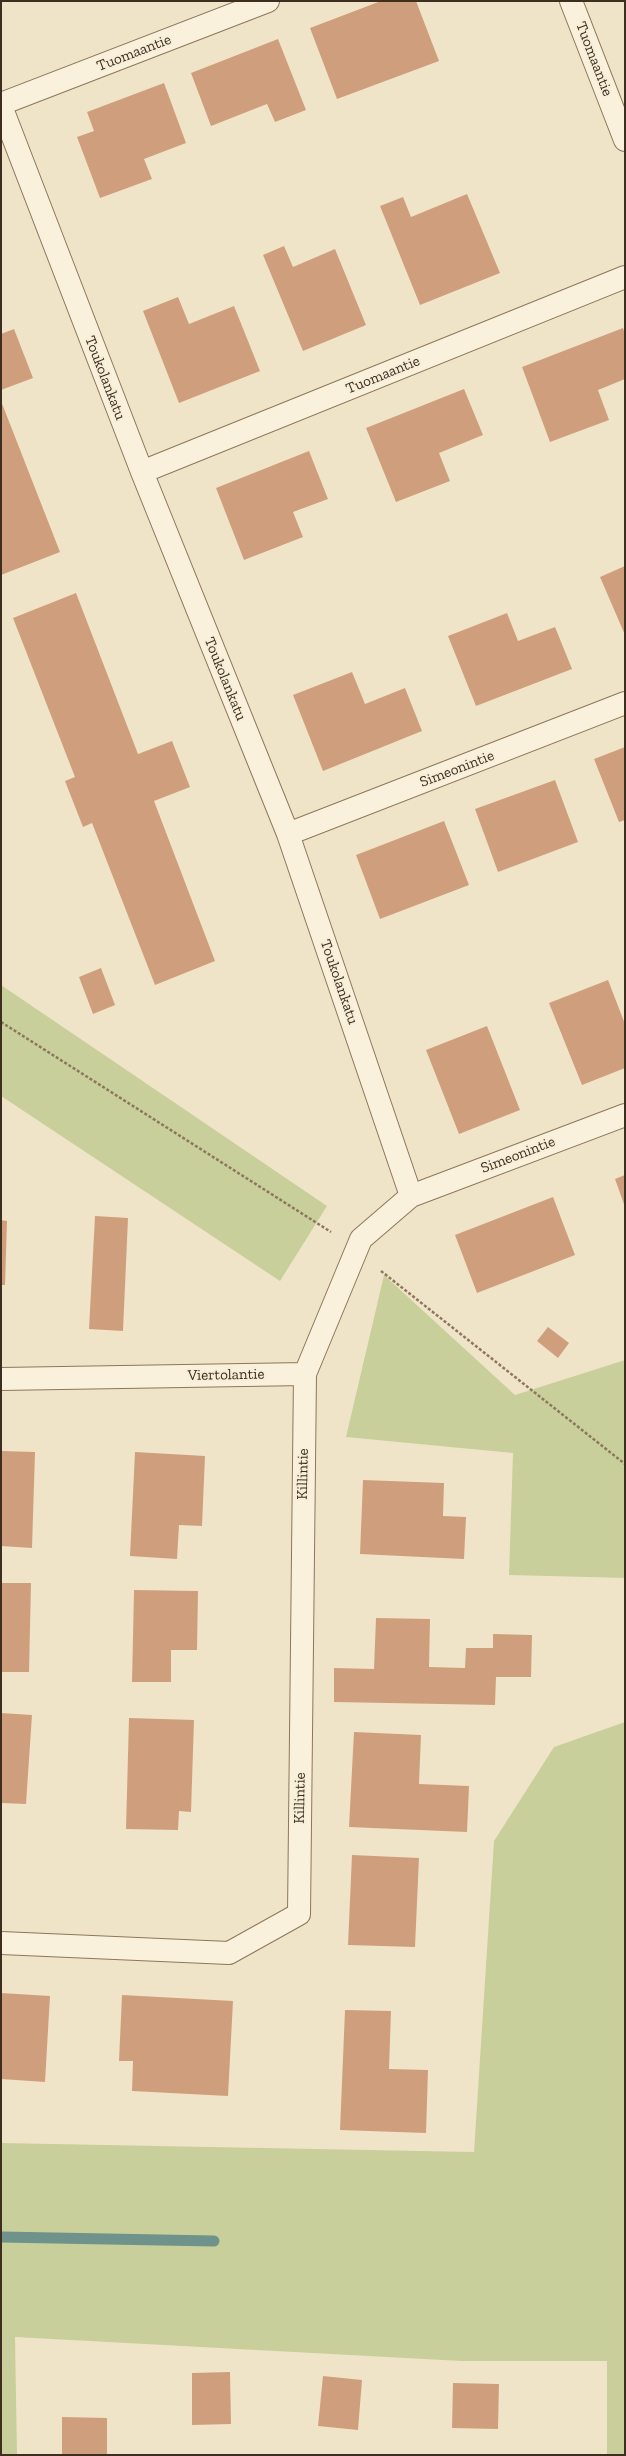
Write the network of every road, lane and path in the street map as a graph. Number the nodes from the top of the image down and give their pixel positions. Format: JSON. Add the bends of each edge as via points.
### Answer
{"nodes":[{"id":1,"x":268,"y":1,"type":"edge"},
{"id":2,"x":571,"y":1,"type":"edge"},
{"id":3,"x":1,"y":105,"type":"edge"},
{"id":4,"x":625,"y":140,"type":"edge"},
{"id":5,"x":625,"y":278,"type":"edge"},
{"id":6,"x":142,"y":472,"type":"junction"},
{"id":7,"x":625,"y":703,"type":"edge"},
{"id":8,"x":288,"y":834,"type":"junction"},
{"id":9,"x":1,"y":1022,"type":"edge"},
{"id":10,"x":625,"y":1115,"type":"edge"},
{"id":11,"x":411,"y":1196,"type":"junction"},
{"id":12,"x":359,"y":1245,"type":"junction"},
{"id":13,"x":304,"y":1374,"type":"junction"},
{"id":14,"x":1,"y":1379,"type":"edge"},
{"id":15,"x":625,"y":1464,"type":"edge"},
{"id":16,"x":1,"y":1943,"type":"edge"}],
"edges":[{"from":1,"to":3,"type":"street","name":"Tuomaantie"},
{"from":2,"to":4,"type":"street","name":"Tuomaantie"},
{"from":3,"to":6,"type":"street","name":"Toukolankatu"},
{"from":5,"to":6,"type":"street","name":"Tuomaantie"},
{"from":6,"to":8,"type":"street","name":"Toukolankatu"},
{"from":7,"to":8,"type":"street","name":"Simeonintie"},
{"from":8,"to":11,"type":"street","name":"Toukolankatu"},
{"from":9,"to":12,"type":"path","via":[[336,1235]]},
{"from":10,"to":11,"type":"street","name":"Simeonintie"},
{"from":11,"to":12,"type":"street"},
{"from":12,"to":13,"type":"street"},
{"from":12,"to":15,"type":"path"},
{"from":13,"to":14,"type":"street","name":"Viertolantie"},
{"from":13,"to":16,"type":"street","name":"Killintie","via":[[299,1914],[229,1953]]}]}
